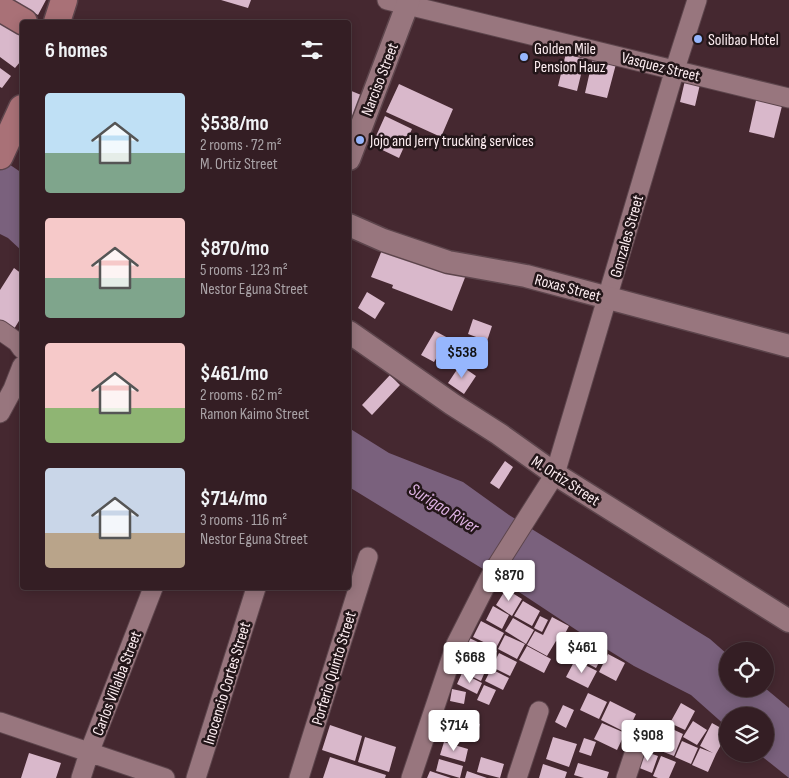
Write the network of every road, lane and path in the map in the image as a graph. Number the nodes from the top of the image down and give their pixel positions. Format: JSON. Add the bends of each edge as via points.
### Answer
{"nodes":[{"id":1,"x":64,"y":0,"type":"edge"},
{"id":2,"x":697,"y":0,"type":"edge"},
{"id":3,"x":401,"y":2,"type":"edge"},
{"id":4,"x":0,"y":8,"type":"edge"},
{"id":5,"x":21,"y":20,"type":"edge"},
{"id":6,"x":58,"y":20,"type":"edge"},
{"id":7,"x":675,"y":70,"type":"junction"},
{"id":8,"x":789,"y":98,"type":"edge"},
{"id":9,"x":20,"y":114,"type":"edge"},
{"id":10,"x":351,"y":153,"type":"edge"},
{"id":11,"x":0,"y":156,"type":"edge"},
{"id":12,"x":351,"y":226,"type":"edge"},
{"id":13,"x":608,"y":297,"type":"junction"},
{"id":14,"x":0,"y":330,"type":"edge"},
{"id":15,"x":351,"y":333,"type":"edge"},
{"id":16,"x":20,"y":346,"type":"edge"},
{"id":17,"x":789,"y":346,"type":"edge"},
{"id":18,"x":20,"y":371,"type":"edge"},
{"id":19,"x":0,"y":413,"type":"edge"},
{"id":20,"x":554,"y":474,"type":"junction"},
{"id":21,"x":368,"y":557,"type":"dead end"},
{"id":22,"x":152,"y":590,"type":"edge"},
{"id":23,"x":255,"y":590,"type":"edge"},
{"id":24,"x":789,"y":620,"type":"edge"},
{"id":25,"x":539,"y":711,"type":"dead end"},
{"id":26,"x":0,"y":722,"type":"edge"},
{"id":27,"x":635,"y":751,"type":"dead end"},
{"id":28,"x":89,"y":752,"type":"junction"},
{"id":29,"x":81,"y":778,"type":"edge"},
{"id":30,"x":165,"y":778,"type":"edge"},
{"id":31,"x":196,"y":778,"type":"edge"},
{"id":32,"x":299,"y":778,"type":"edge"},
{"id":33,"x":410,"y":778,"type":"edge"},
{"id":34,"x":517,"y":778,"type":"edge"},
{"id":35,"x":626,"y":778,"type":"edge"}],
"edges":[{"from":1,"to":6,"type":"main road"},
{"from":2,"to":7,"type":"street","name":"Gonzales Street"},
{"from":3,"to":7,"type":"street","name":"Vasquez Street"},
{"from":3,"to":10,"type":"street","name":"Narciso Street"},
{"from":4,"to":5,"type":"main road"},
{"from":7,"to":8,"type":"street","name":"Vasquez Street"},
{"from":7,"to":13,"type":"street","name":"Gonzales Street"},
{"from":9,"to":11,"type":"main road"},
{"from":12,"to":13,"type":"street","name":"Roxas Street","via":[[448,262],[526,276]]},
{"from":13,"to":17,"type":"street","name":"Roxas Street"},
{"from":13,"to":20,"type":"street","name":"Gonzales Street"},
{"from":14,"to":16,"type":"street"},
{"from":15,"to":20,"type":"street","name":"M. Ortiz Street"},
{"from":18,"to":19,"type":"street"},
{"from":20,"to":24,"type":"street","name":"M. Ortiz Street"},
{"from":20,"to":33,"type":"street","name":"Gonzales Street","via":[[490,575],[456,644]]},
{"from":21,"to":32,"type":"street","name":"Porferio Quinto Street"},
{"from":22,"to":28,"type":"street","name":"Carlos Villalba Street"},
{"from":23,"to":31,"type":"street","name":"Inocencio Cortes Street"},
{"from":25,"to":34,"type":"street"},
{"from":26,"to":28,"type":"street"},
{"from":27,"to":35,"type":"street"},
{"from":28,"to":29,"type":"street","name":"Carlos Villalba Street"},
{"from":28,"to":30,"type":"street"}]}
